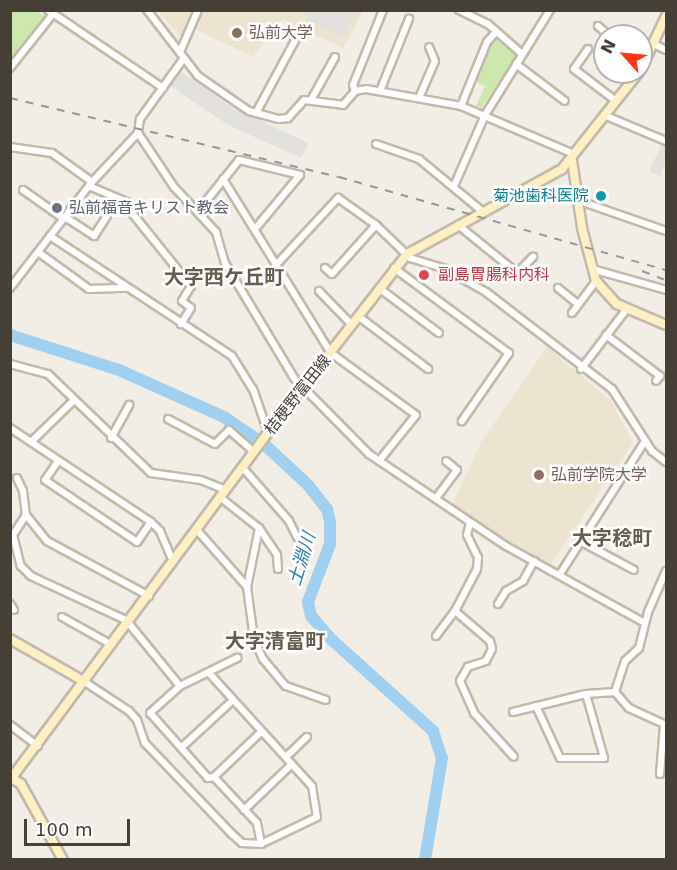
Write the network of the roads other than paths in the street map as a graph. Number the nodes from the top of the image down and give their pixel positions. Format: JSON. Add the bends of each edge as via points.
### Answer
{"nodes":[{"id":1,"x":147,"y":10,"type":"edge"},
{"id":2,"x":198,"y":10,"type":"edge"},
{"id":3,"x":383,"y":10,"type":"edge"},
{"id":4,"x":459,"y":10,"type":"edge"},
{"id":5,"x":550,"y":10,"type":"edge"},
{"id":6,"x":50,"y":12,"type":"edge"},
{"id":7,"x":467,"y":12,"type":"edge"},
{"id":8,"x":666,"y":16,"type":"edge"},
{"id":9,"x":410,"y":19,"type":"dead end"},
{"id":10,"x":496,"y":32,"type":"junction"},
{"id":11,"x":299,"y":33,"type":"dead end"},
{"id":12,"x":654,"y":44,"type":"joint"},
{"id":13,"x":429,"y":47,"type":"dead end"},
{"id":14,"x":588,"y":49,"type":"dead end"},
{"id":15,"x":666,"y":50,"type":"edge"},
{"id":16,"x":522,"y":54,"type":"junction"},
{"id":17,"x":182,"y":55,"type":"junction"},
{"id":18,"x":335,"y":57,"type":"dead end"},
{"id":19,"x":516,"y":64,"type":"junction"},
{"id":20,"x":10,"y":68,"type":"edge"},
{"id":21,"x":628,"y":84,"type":"edge"},
{"id":22,"x":163,"y":88,"type":"junction"},
{"id":23,"x":355,"y":91,"type":"junction"},
{"id":24,"x":381,"y":91,"type":"junction"},
{"id":25,"x":420,"y":98,"type":"junction"},
{"id":26,"x":311,"y":100,"type":"junction"},
{"id":27,"x":565,"y":101,"type":"dead end"},
{"id":28,"x":616,"y":101,"type":"junction"},
{"id":29,"x":461,"y":106,"type":"junction"},
{"id":30,"x":256,"y":113,"type":"junction"},
{"id":31,"x":485,"y":115,"type":"junction"},
{"id":32,"x":604,"y":115,"type":"junction"},
{"id":33,"x":138,"y":133,"type":"junction"},
{"id":34,"x":666,"y":141,"type":"edge"},
{"id":35,"x":376,"y":144,"type":"dead end"},
{"id":36,"x":10,"y":147,"type":"edge"},
{"id":37,"x":572,"y":160,"type":"junction"},
{"id":38,"x":223,"y":179,"type":"junction"},
{"id":39,"x":90,"y":184,"type":"junction"},
{"id":40,"x":454,"y":186,"type":"junction"},
{"id":41,"x":23,"y":190,"type":"dead end"},
{"id":42,"x":577,"y":200,"type":"junction"},
{"id":43,"x":199,"y":210,"type":"junction"},
{"id":44,"x":483,"y":212,"type":"junction"},
{"id":45,"x":107,"y":216,"type":"dead end"},
{"id":46,"x":64,"y":218,"type":"junction"},
{"id":47,"x":376,"y":225,"type":"junction"},
{"id":48,"x":458,"y":225,"type":"junction"},
{"id":49,"x":666,"y":228,"type":"edge"},
{"id":50,"x":255,"y":229,"type":"junction"},
{"id":51,"x":50,"y":236,"type":"junction"},
{"id":52,"x":38,"y":252,"type":"junction"},
{"id":53,"x":407,"y":254,"type":"junction"},
{"id":54,"x":533,"y":257,"type":"dead end"},
{"id":55,"x":275,"y":266,"type":"junction"},
{"id":56,"x":325,"y":268,"type":"dead end"},
{"id":57,"x":394,"y":268,"type":"junction"},
{"id":58,"x":591,"y":269,"type":"junction"},
{"id":59,"x":596,"y":281,"type":"junction"},
{"id":60,"x":11,"y":286,"type":"edge"},
{"id":61,"x":129,"y":288,"type":"junction"},
{"id":62,"x":380,"y":288,"type":"junction"},
{"id":63,"x":558,"y":288,"type":"dead end"},
{"id":64,"x":666,"y":290,"type":"edge"},
{"id":65,"x":319,"y":291,"type":"dead end"},
{"id":66,"x":578,"y":304,"type":"junction"},
{"id":67,"x":626,"y":310,"type":"junction"},
{"id":68,"x":572,"y":313,"type":"dead end"},
{"id":69,"x":358,"y":316,"type":"junction"},
{"id":70,"x":181,"y":324,"type":"junction"},
{"id":71,"x":352,"y":325,"type":"junction"},
{"id":72,"x":666,"y":325,"type":"edge"},
{"id":73,"x":440,"y":333,"type":"dead end"},
{"id":74,"x":606,"y":335,"type":"junction"},
{"id":75,"x":331,"y":352,"type":"junction"},
{"id":76,"x":10,"y":364,"type":"edge"},
{"id":77,"x":428,"y":369,"type":"dead end"},
{"id":78,"x":581,"y":369,"type":"junction"},
{"id":79,"x":656,"y":381,"type":"dead end"},
{"id":80,"x":305,"y":387,"type":"junction"},
{"id":81,"x":73,"y":401,"type":"junction"},
{"id":82,"x":129,"y":405,"type":"dead end"},
{"id":83,"x":168,"y":419,"type":"dead end"},
{"id":84,"x":462,"y":421,"type":"dead end"},
{"id":85,"x":10,"y":428,"type":"edge"},
{"id":86,"x":266,"y":435,"type":"junction"},
{"id":87,"x":111,"y":438,"type":"junction"},
{"id":88,"x":645,"y":441,"type":"junction"},
{"id":89,"x":31,"y":442,"type":"junction"},
{"id":90,"x":255,"y":451,"type":"junction"},
{"id":91,"x":446,"y":460,"type":"dead end"},
{"id":92,"x":58,"y":461,"type":"junction"},
{"id":93,"x":379,"y":461,"type":"junction"},
{"id":94,"x":666,"y":462,"type":"edge"},
{"id":95,"x":243,"y":468,"type":"junction"},
{"id":96,"x":17,"y":477,"type":"dead end"},
{"id":97,"x":223,"y":494,"type":"junction"},
{"id":98,"x":436,"y":498,"type":"junction"},
{"id":99,"x":26,"y":515,"type":"junction"},
{"id":100,"x":151,"y":522,"type":"junction"},
{"id":101,"x":470,"y":523,"type":"junction"},
{"id":102,"x":259,"y":528,"type":"junction"},
{"id":103,"x":197,"y":530,"type":"junction"},
{"id":104,"x":297,"y":537,"type":"dead end"},
{"id":105,"x":580,"y":541,"type":"junction"},
{"id":106,"x":174,"y":561,"type":"junction"},
{"id":107,"x":534,"y":561,"type":"junction"},
{"id":108,"x":278,"y":569,"type":"dead end"},
{"id":109,"x":634,"y":570,"type":"dead end"},
{"id":110,"x":666,"y":572,"type":"edge"},
{"id":111,"x":560,"y":574,"type":"junction"},
{"id":112,"x":247,"y":586,"type":"junction"},
{"id":113,"x":149,"y":596,"type":"junction"},
{"id":114,"x":498,"y":604,"type":"dead end"},
{"id":115,"x":455,"y":611,"type":"junction"},
{"id":116,"x":62,"y":617,"type":"dead end"},
{"id":117,"x":129,"y":623,"type":"junction"},
{"id":118,"x":645,"y":623,"type":"junction"},
{"id":119,"x":436,"y":636,"type":"dead end"},
{"id":120,"x":10,"y":639,"type":"edge"},
{"id":121,"x":112,"y":645,"type":"junction"},
{"id":122,"x":237,"y":658,"type":"dead end"},
{"id":123,"x":209,"y":673,"type":"junction"},
{"id":124,"x":85,"y":682,"type":"junction"},
{"id":125,"x":180,"y":686,"type":"junction"},
{"id":126,"x":615,"y":692,"type":"junction"},
{"id":127,"x":586,"y":694,"type":"junction"},
{"id":128,"x":233,"y":700,"type":"junction"},
{"id":129,"x":326,"y":700,"type":"dead end"},
{"id":130,"x":536,"y":706,"type":"junction"},
{"id":131,"x":513,"y":712,"type":"dead end"},
{"id":132,"x":10,"y":725,"type":"edge"},
{"id":133,"x":665,"y":725,"type":"edge"},
{"id":134,"x":262,"y":731,"type":"junction"},
{"id":135,"x":307,"y":737,"type":"dead end"},
{"id":136,"x":38,"y":746,"type":"junction"},
{"id":137,"x":181,"y":748,"type":"junction"},
{"id":138,"x":286,"y":757,"type":"junction"},
{"id":139,"x":514,"y":757,"type":"dead end"},
{"id":140,"x":292,"y":764,"type":"junction"},
{"id":141,"x":660,"y":774,"type":"dead end"},
{"id":142,"x":214,"y":777,"type":"junction"},
{"id":143,"x":11,"y":778,"type":"edge"},
{"id":144,"x":244,"y":810,"type":"junction"},
{"id":145,"x":261,"y":844,"type":"junction"},
{"id":146,"x":63,"y":860,"type":"edge"}],
"edges":[{"from":1,"to":17,"type":"street"},
{"from":2,"to":17,"type":"street"},
{"from":3,"to":23,"type":"street","via":[[353,85]]},
{"from":4,"to":7,"type":"street"},
{"from":5,"to":16,"type":"street"},
{"from":6,"to":20,"type":"street"},
{"from":6,"to":22,"type":"street"},
{"from":7,"to":10,"type":"street"},
{"from":8,"to":12,"type":"main road","name":"桔梗野富田線"},
{"from":9,"to":24,"type":"street"},
{"from":10,"to":16,"type":"street"},
{"from":10,"to":29,"type":"street","via":[[487,42]]},
{"from":11,"to":30,"type":"street"},
{"from":12,"to":15,"type":"street"},
{"from":13,"to":25,"type":"street","via":[[435,61]]},
{"from":14,"to":28,"type":"street","via":[[574,69]]},
{"from":16,"to":19,"type":"street"},
{"from":17,"to":22,"type":"street"},
{"from":17,"to":30,"type":"street","via":[[226,98]]},
{"from":18,"to":26,"type":"street"},
{"from":19,"to":27,"type":"street"},
{"from":19,"to":31,"type":"street"},
{"from":21,"to":28,"type":"main road","name":"桔梗野富田線"},
{"from":22,"to":33,"type":"street","via":[[140,119]]},
{"from":23,"to":24,"type":"street"},
{"from":23,"to":26,"type":"street","via":[[343,105]]},
{"from":24,"to":25,"type":"street"},
{"from":25,"to":29,"type":"street"},
{"from":26,"to":30,"type":"street","via":[[304,100],[288,118]]},
{"from":28,"to":32,"type":"main road","name":"桔梗野富田線"},
{"from":29,"to":31,"type":"street"},
{"from":31,"to":37,"type":"street","via":[[571,153]]},
{"from":31,"to":40,"type":"street"},
{"from":32,"to":34,"type":"street"},
{"from":32,"to":37,"type":"main road","name":"桔梗野富田線"},
{"from":33,"to":39,"type":"street"},
{"from":33,"to":43,"type":"street","via":[[174,187]]},
{"from":35,"to":40,"type":"street","via":[[419,159]]},
{"from":36,"to":39,"type":"street","via":[[52,153]]},
{"from":37,"to":42,"type":"main road"},
{"from":37,"to":44,"type":"main road","name":"桔梗野富田線"},
{"from":38,"to":43,"type":"street"},
{"from":38,"to":50,"type":"street"},
{"from":38,"to":50,"type":"street","via":[[239,160],[300,175]]},
{"from":39,"to":46,"type":"street"},
{"from":39,"to":70,"type":"street","via":[[129,203],[132,213],[191,286],[182,301],[191,308]]},
{"from":40,"to":44,"type":"street"},
{"from":41,"to":46,"type":"street"},
{"from":42,"to":49,"type":"street"},
{"from":42,"to":58,"type":"main road"},
{"from":43,"to":80,"type":"street","via":[[216,232],[225,263],[294,378]]},
{"from":44,"to":48,"type":"main road","name":"桔梗野富田線"},
{"from":45,"to":46,"type":"street","via":[[94,236]]},
{"from":46,"to":51,"type":"street"},
{"from":47,"to":53,"type":"street"},
{"from":47,"to":55,"type":"street","via":[[338,198]]},
{"from":47,"to":56,"type":"street","via":[[332,274]]},
{"from":48,"to":53,"type":"main road","name":"桔梗野富田線"},
{"from":48,"to":54,"type":"street","via":[[517,273]]},
{"from":50,"to":55,"type":"street"},
{"from":51,"to":52,"type":"street"},
{"from":51,"to":61,"type":"street"},
{"from":52,"to":60,"type":"street"},
{"from":52,"to":61,"type":"street","via":[[89,289]]},
{"from":53,"to":57,"type":"main road","name":"桔梗野富田線"},
{"from":53,"to":78,"type":"street","via":[[422,264],[446,269],[486,292]]},
{"from":55,"to":75,"type":"street"},
{"from":57,"to":62,"type":"main road","name":"桔梗野富田線"},
{"from":57,"to":84,"type":"street","via":[[509,353]]},
{"from":58,"to":59,"type":"main road"},
{"from":58,"to":64,"type":"street"},
{"from":59,"to":66,"type":"street"},
{"from":59,"to":67,"type":"main road"},
{"from":61,"to":70,"type":"street"},
{"from":62,"to":69,"type":"main road","name":"桔梗野富田線"},
{"from":62,"to":73,"type":"street"},
{"from":63,"to":66,"type":"street"},
{"from":65,"to":71,"type":"street"},
{"from":66,"to":68,"type":"street"},
{"from":67,"to":72,"type":"main road"},
{"from":67,"to":74,"type":"street"},
{"from":69,"to":71,"type":"main road","name":"桔梗野富田線"},
{"from":69,"to":77,"type":"street"},
{"from":70,"to":86,"type":"street","via":[[232,356],[253,389]]},
{"from":71,"to":75,"type":"main road","name":"桔梗野富田線"},
{"from":74,"to":78,"type":"street"},
{"from":74,"to":79,"type":"street","via":[[660,376]]},
{"from":75,"to":80,"type":"main road","name":"桔梗野富田線"},
{"from":75,"to":93,"type":"street","via":[[416,415]]},
{"from":76,"to":81,"type":"street","via":[[48,374]]},
{"from":78,"to":88,"type":"street","via":[[612,389]]},
{"from":80,"to":86,"type":"main road","name":"桔梗野富田線"},
{"from":80,"to":93,"type":"street"},
{"from":81,"to":87,"type":"street"},
{"from":81,"to":89,"type":"street"},
{"from":82,"to":87,"type":"street"},
{"from":83,"to":90,"type":"street","via":[[215,444],[228,430]]},
{"from":85,"to":89,"type":"street"},
{"from":86,"to":90,"type":"main road","name":"桔梗野富田線"},
{"from":87,"to":97,"type":"street","via":[[151,473],[201,480]]},
{"from":88,"to":94,"type":"street"},
{"from":88,"to":105,"type":"street"},
{"from":89,"to":92,"type":"street"},
{"from":90,"to":95,"type":"main road","name":"桔梗野富田線"},
{"from":91,"to":98,"type":"street","via":[[457,470]]},
{"from":92,"to":100,"type":"street"},
{"from":92,"to":100,"type":"street","via":[[45,480],[137,542]]},
{"from":93,"to":98,"type":"street"},
{"from":95,"to":97,"type":"main road","name":"桔梗野富田線"},
{"from":95,"to":104,"type":"street"},
{"from":96,"to":99,"type":"street"},
{"from":97,"to":102,"type":"street"},
{"from":97,"to":103,"type":"main road","name":"桔梗野富田線"},
{"from":98,"to":101,"type":"street"},
{"from":99,"to":113,"type":"street","via":[[47,541]]},
{"from":99,"to":117,"type":"street","via":[[13,535],[21,567],[31,576]]},
{"from":100,"to":106,"type":"street","via":[[160,531]]},
{"from":101,"to":107,"type":"street"},
{"from":101,"to":115,"type":"street","via":[[467,535],[477,558],[477,569]]},
{"from":102,"to":108,"type":"street","via":[[277,555]]},
{"from":102,"to":112,"type":"street"},
{"from":103,"to":106,"type":"main road","name":"桔梗野富田線"},
{"from":103,"to":112,"type":"street"},
{"from":105,"to":109,"type":"street"},
{"from":105,"to":111,"type":"street"},
{"from":106,"to":113,"type":"main road","name":"桔梗野富田線"},
{"from":107,"to":111,"type":"street"},
{"from":107,"to":114,"type":"street","via":[[523,580],[506,591]]},
{"from":110,"to":118,"type":"street"},
{"from":111,"to":118,"type":"street"},
{"from":112,"to":129,"type":"street","via":[[248,616],[263,659],[295,692]]},
{"from":113,"to":117,"type":"main road","name":"桔梗野富田線"},
{"from":115,"to":119,"type":"street"},
{"from":115,"to":139,"type":"street","via":[[490,641],[492,650],[486,661],[468,667],[462,674],[464,697]]},
{"from":116,"to":121,"type":"street"},
{"from":117,"to":121,"type":"main road","name":"桔梗野富田線"},
{"from":117,"to":125,"type":"street"},
{"from":118,"to":126,"type":"street","via":[[639,648],[618,676]]},
{"from":120,"to":124,"type":"main road"},
{"from":121,"to":124,"type":"main road","name":"桔梗野富田線"},
{"from":122,"to":123,"type":"street"},
{"from":123,"to":125,"type":"street"},
{"from":123,"to":128,"type":"street"},
{"from":124,"to":136,"type":"main road","name":"桔梗野富田線"},
{"from":124,"to":145,"type":"street","via":[[138,720],[145,743],[232,834],[242,843]]},
{"from":125,"to":137,"type":"street","via":[[150,713]]},
{"from":126,"to":127,"type":"street"},
{"from":126,"to":133,"type":"street","via":[[628,708]]},
{"from":127,"to":130,"type":"street"},
{"from":127,"to":130,"type":"street","via":[[604,758],[560,758]]},
{"from":128,"to":134,"type":"street"},
{"from":128,"to":137,"type":"street"},
{"from":130,"to":131,"type":"street"},
{"from":132,"to":136,"type":"street"},
{"from":133,"to":141,"type":"street"},
{"from":134,"to":138,"type":"street"},
{"from":134,"to":142,"type":"street"},
{"from":135,"to":138,"type":"street"},
{"from":136,"to":143,"type":"main road","name":"桔梗野富田線"},
{"from":137,"to":142,"type":"street","via":[[208,778]]},
{"from":138,"to":140,"type":"street"},
{"from":140,"to":144,"type":"street"},
{"from":140,"to":145,"type":"street","via":[[312,786],[317,817]]},
{"from":142,"to":144,"type":"street"},
{"from":143,"to":146,"type":"main road","via":[[21,784]]},
{"from":144,"to":145,"type":"street","via":[[257,823]]}]}
